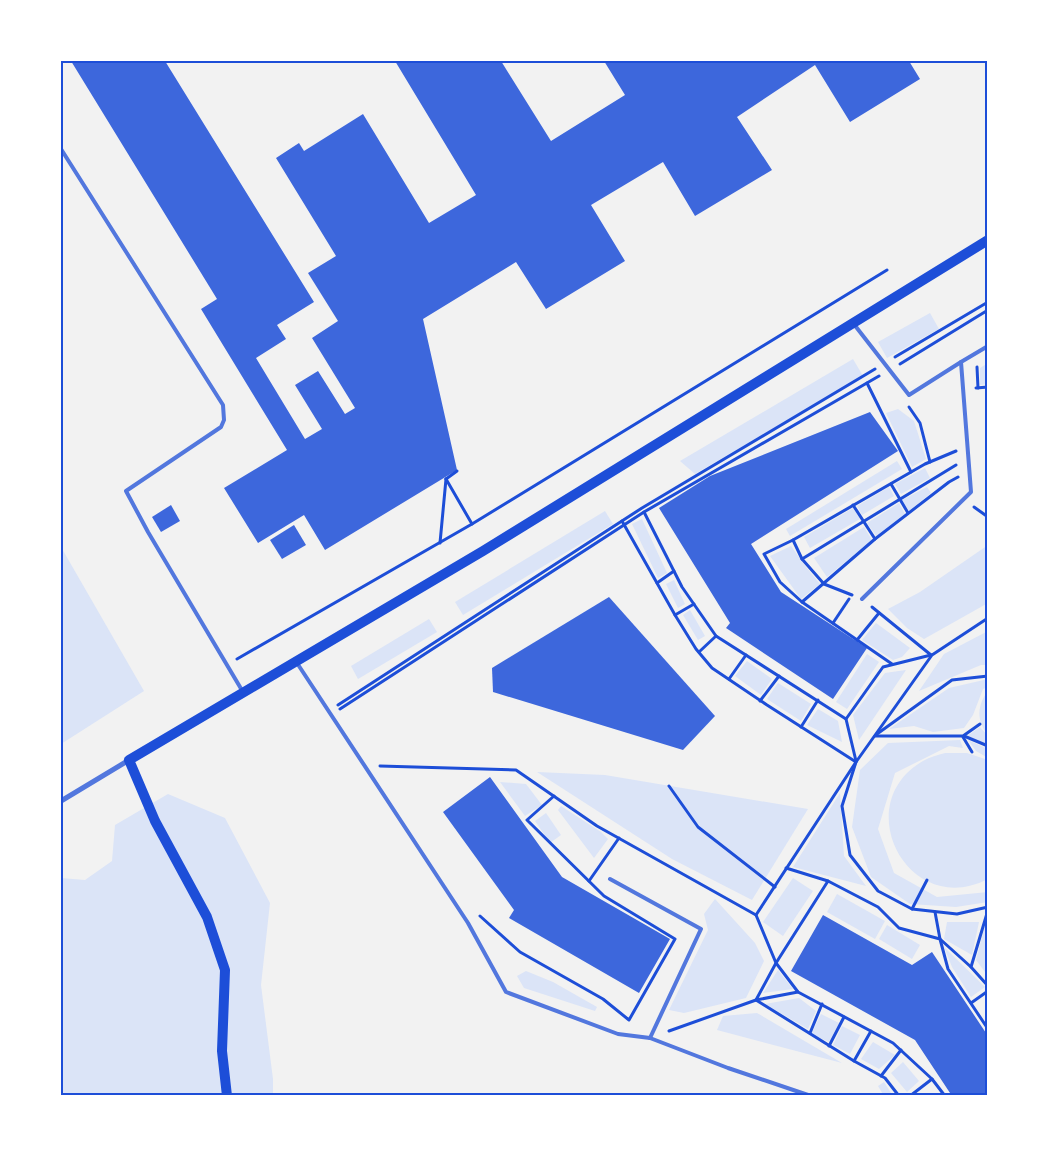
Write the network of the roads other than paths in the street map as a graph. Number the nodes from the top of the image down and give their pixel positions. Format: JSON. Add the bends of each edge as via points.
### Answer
{"nodes":[{"id":1,"x":61,"y":149,"type":"edge"},
{"id":2,"x":988,"y":240,"type":"edge"},
{"id":3,"x":853,"y":323,"type":"junction"},
{"id":4,"x":988,"y":346,"type":"edge"},
{"id":5,"x":961,"y":362,"type":"junction"},
{"id":6,"x":862,"y":599,"type":"road end"},
{"id":7,"x":296,"y":661,"type":"junction"},
{"id":8,"x":243,"y":692,"type":"junction"},
{"id":9,"x":129,"y":760,"type":"junction"},
{"id":10,"x":61,"y":801,"type":"edge"},
{"id":11,"x":610,"y":879,"type":"dead end"},
{"id":12,"x":650,"y":1038,"type":"junction"},
{"id":13,"x":228,"y":1096,"type":"edge"},
{"id":14,"x":811,"y":1096,"type":"edge"}],
"edges":[{"from":1,"to":8,"type":"lane","via":[[223,406],[225,413],[221,427],[126,491]]},
{"from":2,"to":3,"type":"main road"},
{"from":3,"to":5,"type":"lane","via":[[909,395]]},
{"from":3,"to":7,"type":"main road","via":[[483,551]]},
{"from":4,"to":5,"type":"lane"},
{"from":5,"to":6,"type":"lane","via":[[971,492]]},
{"from":7,"to":8,"type":"main road"},
{"from":7,"to":12,"type":"lane","via":[[468,924],[506,992],[618,1034]]},
{"from":8,"to":9,"type":"main road"},
{"from":9,"to":10,"type":"street"},
{"from":9,"to":13,"type":"main road","via":[[155,821],[207,917],[225,970],[222,1051]]},
{"from":11,"to":12,"type":"lane","via":[[701,928]]},
{"from":12,"to":14,"type":"lane"}]}
